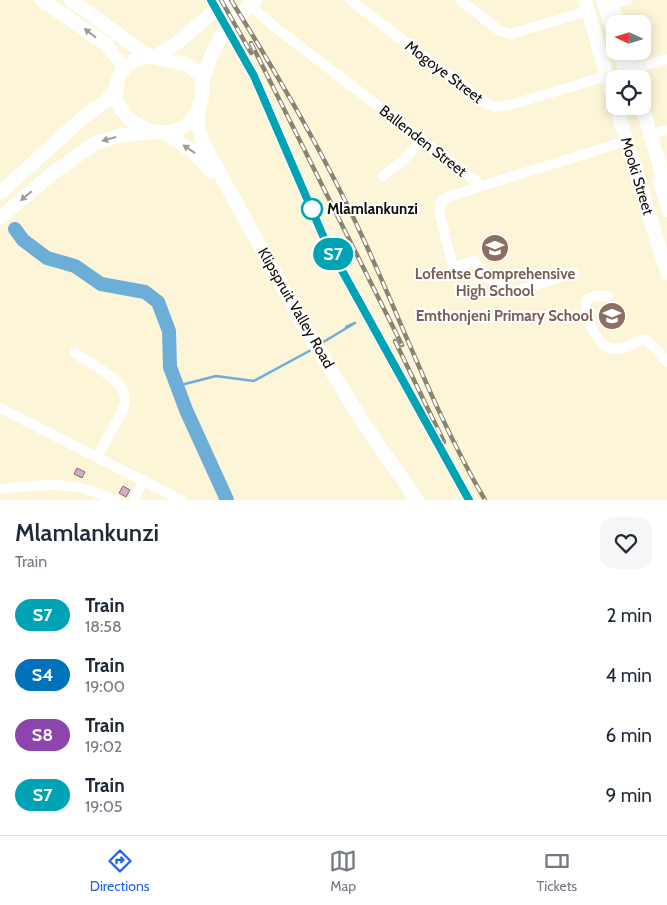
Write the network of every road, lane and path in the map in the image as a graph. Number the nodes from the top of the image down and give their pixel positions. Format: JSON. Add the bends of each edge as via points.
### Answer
{"nodes":[{"id":1,"x":42,"y":0,"type":"edge"},
{"id":2,"x":71,"y":0,"type":"edge"},
{"id":3,"x":227,"y":0,"type":"edge"},
{"id":4,"x":248,"y":0,"type":"edge"},
{"id":5,"x":256,"y":0,"type":"edge"},
{"id":6,"x":350,"y":0,"type":"edge"},
{"id":7,"x":460,"y":0,"type":"edge"},
{"id":8,"x":627,"y":0,"type":"edge"},
{"id":9,"x":607,"y":2,"type":"edge"},
{"id":10,"x":588,"y":4,"type":"edge"},
{"id":11,"x":609,"y":15,"type":"edge"},
{"id":12,"x":614,"y":15,"type":"edge"},
{"id":13,"x":151,"y":57,"type":"junction"},
{"id":14,"x":667,"y":59,"type":"edge"},
{"id":15,"x":123,"y":67,"type":"junction"},
{"id":16,"x":608,"y":70,"type":"edge"},
{"id":17,"x":644,"y":70,"type":"edge"},
{"id":18,"x":606,"y":82,"type":"edge"},
{"id":19,"x":202,"y":84,"type":"junction"},
{"id":20,"x":117,"y":88,"type":"junction"},
{"id":21,"x":199,"y":107,"type":"junction"},
{"id":22,"x":618,"y":115,"type":"edge"},
{"id":23,"x":624,"y":115,"type":"edge"},
{"id":24,"x":638,"y":115,"type":"edge"},
{"id":25,"x":645,"y":115,"type":"edge"},
{"id":26,"x":667,"y":130,"type":"edge"},
{"id":27,"x":161,"y":132,"type":"junction"},
{"id":28,"x":651,"y":134,"type":"junction"},
{"id":29,"x":420,"y":140,"type":"junction"},
{"id":30,"x":626,"y":141,"type":"junction"},
{"id":31,"x":383,"y":176,"type":"dead end"},
{"id":32,"x":482,"y":186,"type":"junction"},
{"id":33,"x":667,"y":190,"type":"edge"},
{"id":34,"x":0,"y":193,"type":"edge"},
{"id":35,"x":667,"y":212,"type":"edge"},
{"id":36,"x":0,"y":218,"type":"edge"},
{"id":37,"x":667,"y":255,"type":"edge"},
{"id":38,"x":667,"y":273,"type":"edge"},
{"id":39,"x":574,"y":274,"type":"dead end"},
{"id":40,"x":608,"y":296,"type":"dead end"},
{"id":41,"x":300,"y":328,"type":"junction"},
{"id":42,"x":75,"y":353,"type":"dead end"},
{"id":43,"x":667,"y":362,"type":"edge"},
{"id":44,"x":324,"y":367,"type":"junction"},
{"id":45,"x":0,"y":408,"type":"edge"},
{"id":46,"x":97,"y":456,"type":"junction"},
{"id":47,"x":144,"y":480,"type":"junction"},
{"id":48,"x":0,"y":489,"type":"edge"},
{"id":49,"x":116,"y":500,"type":"edge"},
{"id":50,"x":134,"y":500,"type":"edge"},
{"id":51,"x":180,"y":500,"type":"edge"},
{"id":52,"x":407,"y":500,"type":"edge"},
{"id":53,"x":417,"y":500,"type":"edge"}],
"edges":[{"from":15,"to":1,"type":"main road","one_way":true,"via":[[107,45]]},
{"from":2,"to":13,"type":"main road"},
{"from":3,"to":13,"type":"main road","via":[[192,30]]},
{"from":4,"to":29,"type":"street","name":"Ballenden Street","via":[[275,27]]},
{"from":5,"to":19,"type":"main road","via":[[227,26],[216,42]]},
{"from":6,"to":18,"type":"street","name":"Mogoye Street","via":[[488,105],[510,105]]},
{"from":7,"to":10,"type":"street","via":[[500,31],[511,34]]},
{"from":8,"to":9,"type":"street"},
{"from":9,"to":11,"type":"street"},
{"from":9,"to":12,"type":"main road"},
{"from":10,"to":16,"type":"main road","name":"Mooki Street"},
{"from":13,"to":15,"type":"main road","via":[[133,60]]},
{"from":13,"to":19,"type":"main road","via":[[188,65],[198,72]]},
{"from":14,"to":17,"type":"street"},
{"from":15,"to":20,"type":"main road"},
{"from":19,"to":21,"type":"main road"},
{"from":20,"to":27,"type":"main road","via":[[120,107],[141,125]]},
{"from":20,"to":34,"type":"main road"},
{"from":21,"to":27,"type":"main road","via":[[189,124]]},
{"from":21,"to":41,"type":"main road","name":"Klipspruit Valley Road","via":[[198,125],[203,143]]},
{"from":22,"to":30,"type":"main road","name":"Mooki Street"},
{"from":23,"to":37,"type":"street","name":"Mooki Street"},
{"from":24,"to":35,"type":"street","name":"Mooki Street"},
{"from":25,"to":28,"type":"main road","name":"Mooki Street"},
{"from":26,"to":28,"type":"street"},
{"from":27,"to":36,"type":"main road","one_way":true,"via":[[95,143]]},
{"from":41,"to":27,"type":"main road","name":"Klipspruit Valley Road","one_way":true,"via":[[210,169],[196,154]]},
{"from":28,"to":33,"type":"main road","name":"Mooki Street"},
{"from":29,"to":31,"type":"street","via":[[403,161]]},
{"from":29,"to":32,"type":"street","name":"Ballenden Street"},
{"from":30,"to":32,"type":"street","name":"Ballenden Street"},
{"from":30,"to":38,"type":"main road","name":"Mooki Street"},
{"from":32,"to":39,"type":"street","via":[[441,202],[439,212],[453,267],[474,261],[486,277],[513,292]]},
{"from":40,"to":43,"type":"street","via":[[587,299],[585,308],[604,346],[626,348],[644,339]]},
{"from":41,"to":44,"type":"main road","name":"Klipspruit Valley Road"},
{"from":42,"to":46,"type":"street","via":[[117,380],[126,393],[126,405]]},
{"from":44,"to":52,"type":"main road","name":"Klipspruit Valley Road","via":[[363,438]]},
{"from":44,"to":53,"type":"main road","name":"Klipspruit Valley Road"},
{"from":45,"to":46,"type":"street"},
{"from":46,"to":47,"type":"street"},
{"from":47,"to":50,"type":"street"},
{"from":47,"to":51,"type":"street"},
{"from":48,"to":49,"type":"street","via":[[65,484]]}]}
